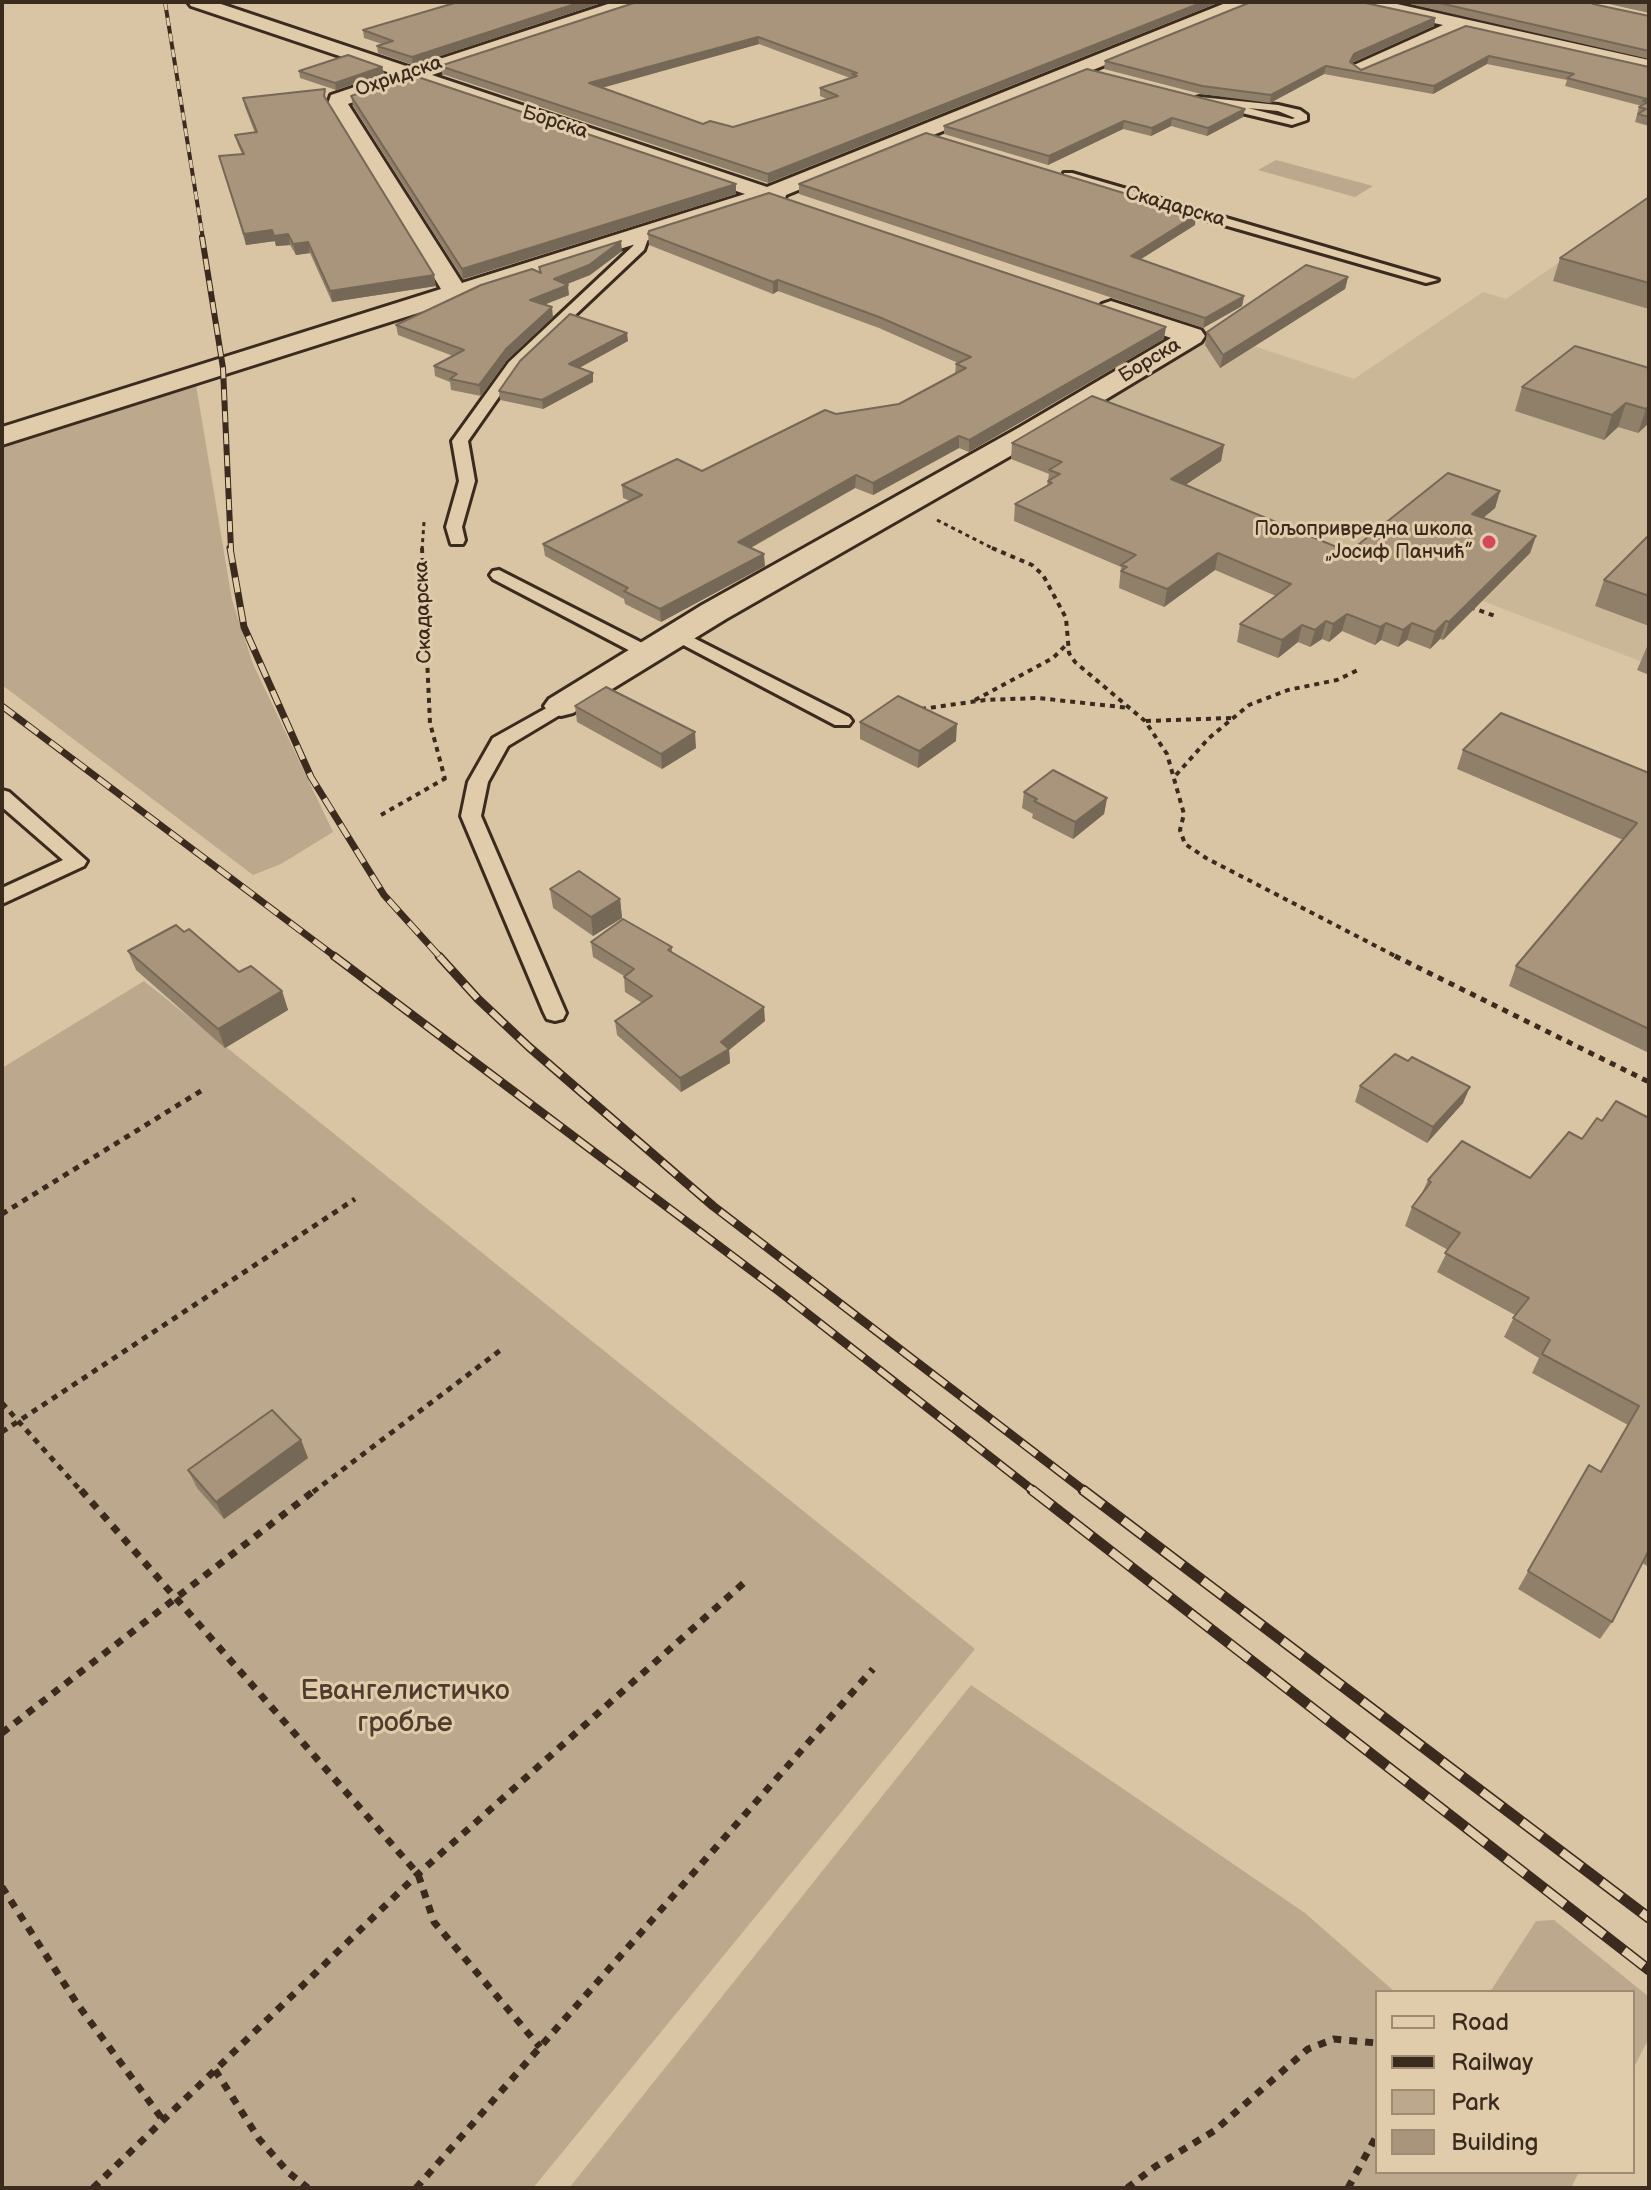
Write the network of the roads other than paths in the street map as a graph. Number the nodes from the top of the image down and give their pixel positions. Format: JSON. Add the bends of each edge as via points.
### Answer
{"nodes":[{"id":1,"x":197,"y":2,"type":"edge"},
{"id":2,"x":632,"y":2,"type":"edge"},
{"id":3,"x":1244,"y":2,"type":"edge"},
{"id":4,"x":1364,"y":2,"type":"edge"},
{"id":5,"x":1462,"y":24,"type":"junction"},
{"id":6,"x":1649,"y":66,"type":"edge"},
{"id":7,"x":1081,"y":69,"type":"junction"},
{"id":8,"x":1361,"y":69,"type":"edge"},
{"id":9,"x":408,"y":74,"type":"junction"},
{"id":10,"x":1106,"y":75,"type":"edge"},
{"id":11,"x":1186,"y":96,"type":"edge"},
{"id":12,"x":1200,"y":100,"type":"junction"},
{"id":13,"x":1055,"y":173,"type":"edge"},
{"id":14,"x":769,"y":194,"type":"junction"},
{"id":15,"x":799,"y":204,"type":"edge"},
{"id":16,"x":643,"y":236,"type":"junction"},
{"id":17,"x":1431,"y":280,"type":"dead end"},
{"id":18,"x":456,"y":293,"type":"junction"},
{"id":19,"x":1086,"y":301,"type":"edge"},
{"id":20,"x":2,"y":436,"type":"edge"},
{"id":21,"x":457,"y":540,"type":"dead end"},
{"id":22,"x":499,"y":575,"type":"dead end"},
{"id":23,"x":676,"y":634,"type":"junction"},
{"id":24,"x":646,"y":652,"type":"junction"},
{"id":25,"x":561,"y":706,"type":"joint"},
{"id":26,"x":842,"y":721,"type":"dead end"},
{"id":27,"x":2,"y":796,"type":"edge"},
{"id":28,"x":2,"y":897,"type":"edge"},
{"id":29,"x":555,"y":1013,"type":"dead end"}],
"edges":[{"from":1,"to":9,"type":"street","name":"Борска"},
{"from":2,"to":9,"type":"street","name":"Охридска"},
{"from":3,"to":7,"type":"street"},
{"from":4,"to":5,"type":"street"},
{"from":5,"to":6,"type":"street"},
{"from":5,"to":8,"type":"street"},
{"from":7,"to":10,"type":"lane"},
{"from":7,"to":14,"type":"street","via":[[927,136]]},
{"from":9,"to":14,"type":"street","name":"Борска"},
{"from":9,"to":18,"type":"street","name":"Охридска","via":[[352,92],[338,104]]},
{"from":11,"to":12,"type":"lane"},
{"from":12,"to":12,"type":"lane","via":[[1292,122],[1301,120],[1296,112]]},
{"from":13,"to":17,"type":"lane","name":"Скадарска"},
{"from":14,"to":15,"type":"street","name":"Борска"},
{"from":14,"to":16,"type":"street"},
{"from":16,"to":18,"type":"street"},
{"from":16,"to":21,"type":"lane","name":"Скадарска","via":[[629,257],[514,365],[460,441],[467,481],[454,527]]},
{"from":18,"to":20,"type":"street"},
{"from":19,"to":23,"type":"street","name":"Борска","via":[[1192,336]]},
{"from":22,"to":24,"type":"lane"},
{"from":23,"to":24,"type":"street","name":"Борска"},
{"from":23,"to":26,"type":"lane"},
{"from":24,"to":25,"type":"street","name":"Борска"},
{"from":25,"to":29,"type":"lane","via":[[500,742],[474,794],[471,816]]},
{"from":27,"to":28,"type":"lane","via":[[77,861]]}]}
